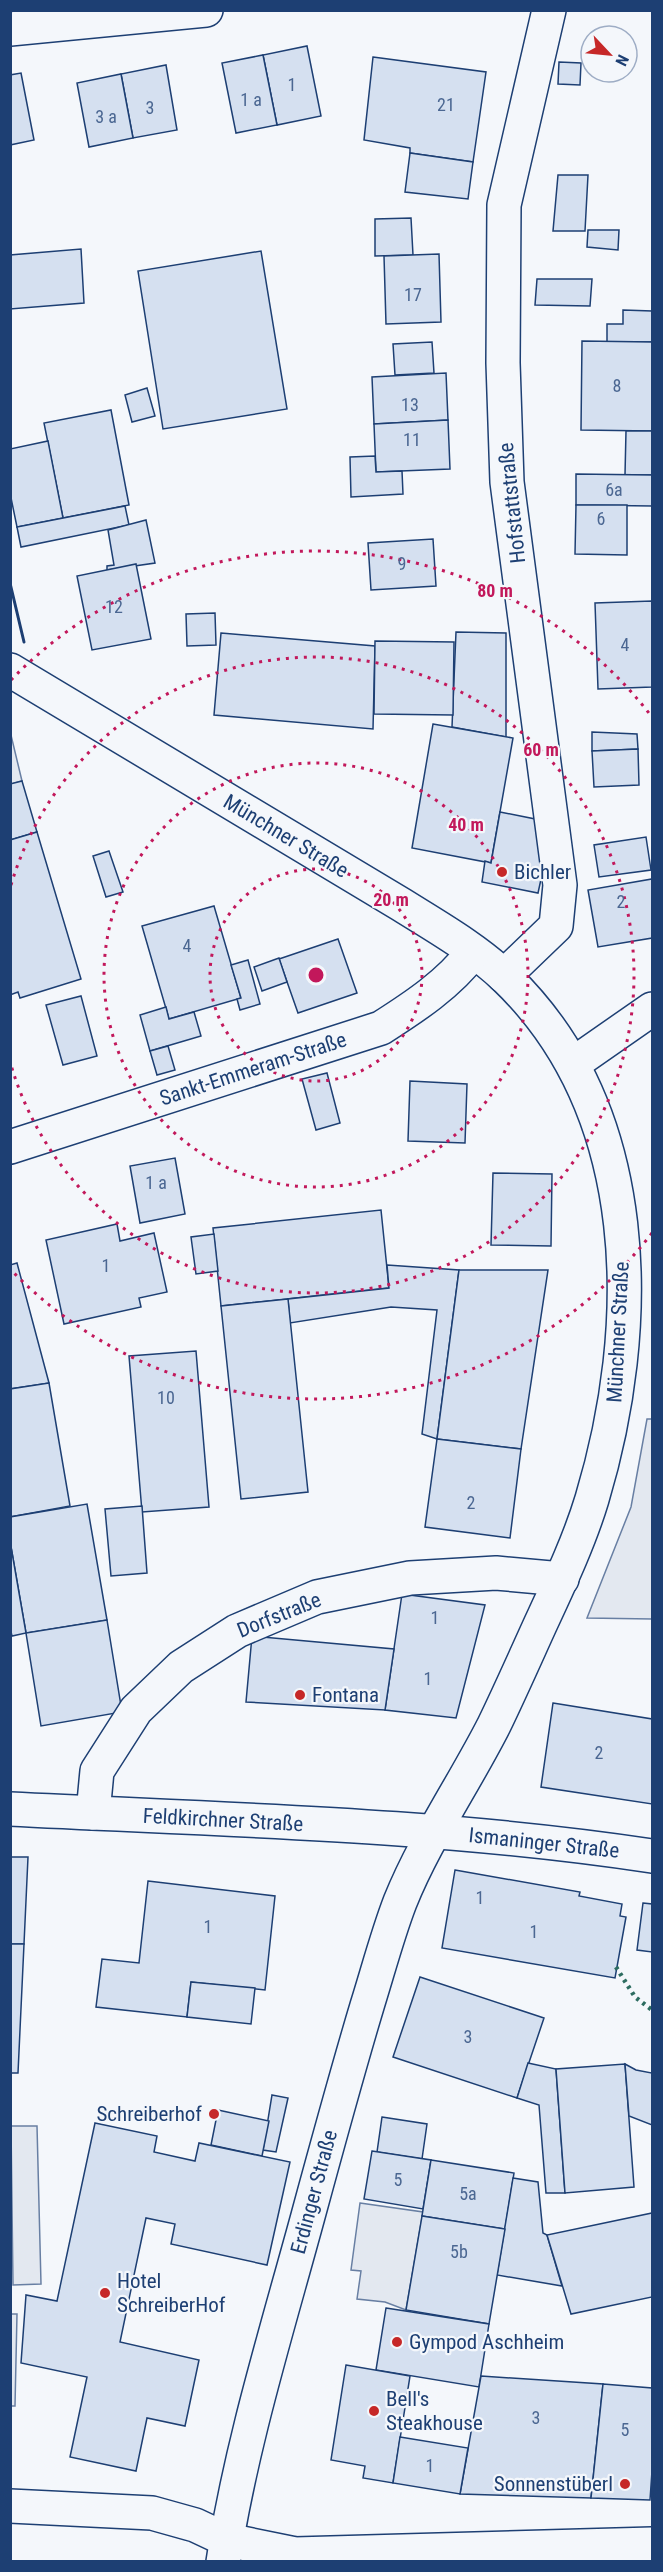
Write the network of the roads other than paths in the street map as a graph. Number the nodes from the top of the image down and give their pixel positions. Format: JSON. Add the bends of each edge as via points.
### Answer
{"nodes":[{"id":1,"x":206,"y":10,"type":"edge"},
{"id":2,"x":549,"y":10,"type":"edge"},
{"id":3,"x":10,"y":28,"type":"edge"},
{"id":4,"x":10,"y":670,"type":"edge"},
{"id":5,"x":473,"y":952,"type":"junction"},
{"id":6,"x":504,"y":976,"type":"junction"},
{"id":7,"x":652,"y":1008,"type":"edge"},
{"id":8,"x":573,"y":1064,"type":"junction"},
{"id":9,"x":10,"y":1147,"type":"edge"},
{"id":10,"x":562,"y":1579,"type":"junction"},
{"id":11,"x":10,"y":1809,"type":"edge"},
{"id":12,"x":93,"y":1813,"type":"junction"},
{"id":13,"x":436,"y":1832,"type":"junction"},
{"id":14,"x":652,"y":1856,"type":"edge"},
{"id":15,"x":10,"y":2506,"type":"edge"},
{"id":16,"x":652,"y":2544,"type":"edge"},
{"id":17,"x":225,"y":2551,"type":"edge"}],
"edges":[{"from":1,"to":3,"type":"street"},
{"from":2,"to":6,"type":"street","name":"Hofstattstraße","via":[[504,205],[503,363],[507,482],[560,885],[556,926]]},
{"from":4,"to":5,"type":"street","name":"Münchner Straße","via":[[402,904]]},
{"from":5,"to":6,"type":"street","name":"Münchner Straße"},
{"from":5,"to":9,"type":"street","name":"Sankt-Emmeram-Straße","via":[[415,1006],[381,1028]]},
{"from":6,"to":8,"type":"street","name":"Münchner Straße"},
{"from":7,"to":8,"type":"street"},
{"from":8,"to":10,"type":"street","name":"Münchner Straße","via":[[592,1102],[611,1159],[622,1228],[625,1295],[613,1415],[592,1501]]},
{"from":10,"to":12,"type":"street","name":"Dorfstraße","via":[[496,1573],[411,1578],[317,1597],[237,1630],[181,1667],[136,1710],[97,1772]]},
{"from":10,"to":13,"type":"street","name":"Münchner Straße","via":[[494,1724]]},
{"from":11,"to":12,"type":"street","name":"Feldkirchner Straße"},
{"from":12,"to":13,"type":"street","name":"Feldkirchner Straße"},
{"from":13,"to":14,"type":"street","name":"Ismaninger Straße"},
{"from":13,"to":17,"type":"street","name":"Erdinger Straße","via":[[398,1908],[348,2068],[280,2318]]},
{"from":15,"to":17,"type":"street","via":[[152,2513],[195,2525]]},
{"from":16,"to":17,"type":"street","via":[[295,2554]]}]}
